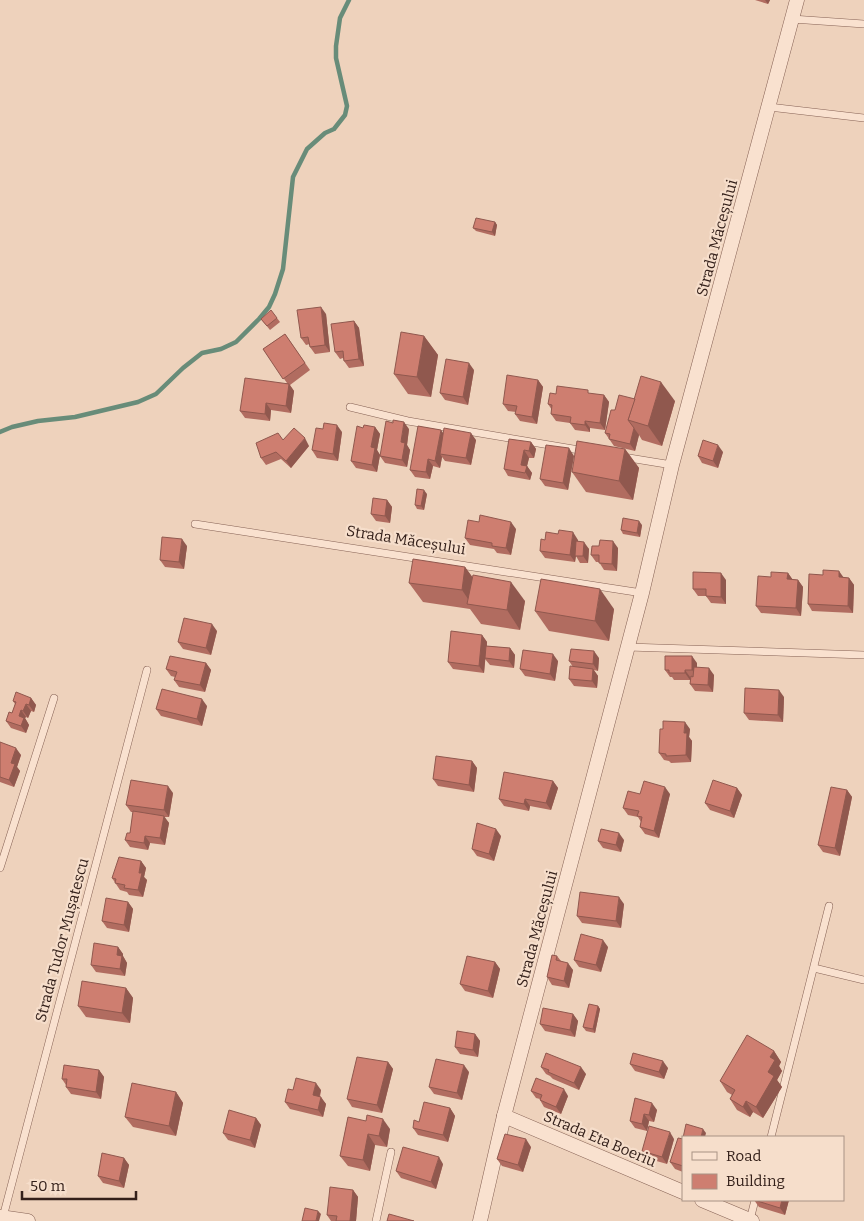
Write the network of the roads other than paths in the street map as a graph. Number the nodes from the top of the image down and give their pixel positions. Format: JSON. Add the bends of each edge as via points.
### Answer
{"nodes":[{"id":1,"x":797,"y":0,"type":"edge"},
{"id":2,"x":792,"y":19,"type":"junction"},
{"id":3,"x":864,"y":24,"type":"edge"},
{"id":4,"x":769,"y":107,"type":"junction"},
{"id":5,"x":864,"y":118,"type":"edge"},
{"id":6,"x":350,"y":407,"type":"dead end"},
{"id":7,"x":594,"y":452,"type":"edge"},
{"id":8,"x":614,"y":456,"type":"edge"},
{"id":9,"x":672,"y":465,"type":"junction"},
{"id":10,"x":195,"y":524,"type":"dead end"},
{"id":11,"x":642,"y":593,"type":"junction"},
{"id":12,"x":628,"y":647,"type":"junction"},
{"id":13,"x":864,"y":655,"type":"edge"},
{"id":14,"x":147,"y":670,"type":"dead end"},
{"id":15,"x":54,"y":698,"type":"dead end"},
{"id":16,"x":0,"y":868,"type":"edge"},
{"id":17,"x":829,"y":906,"type":"dead end"},
{"id":18,"x":814,"y":968,"type":"junction"},
{"id":19,"x":864,"y":980,"type":"edge"},
{"id":20,"x":504,"y":1116,"type":"junction"},
{"id":21,"x":771,"y":1136,"type":"edge"},
{"id":22,"x":391,"y":1152,"type":"dead end"},
{"id":23,"x":682,"y":1192,"type":"edge"},
{"id":24,"x":704,"y":1201,"type":"edge"},
{"id":25,"x":755,"y":1201,"type":"edge"},
{"id":26,"x":1,"y":1217,"type":"edge"},
{"id":27,"x":28,"y":1221,"type":"edge"},
{"id":28,"x":376,"y":1221,"type":"edge"},
{"id":29,"x":480,"y":1221,"type":"edge"},
{"id":30,"x":751,"y":1221,"type":"edge"}],
"edges":[{"from":1,"to":2,"type":"street","name":"Strada Măceșului"},
{"from":2,"to":3,"type":"lane"},
{"from":2,"to":4,"type":"street","name":"Strada Măceșului"},
{"from":4,"to":5,"type":"lane"},
{"from":4,"to":9,"type":"street","name":"Strada Măceșului"},
{"from":6,"to":7,"type":"lane","via":[[408,421]]},
{"from":8,"to":9,"type":"lane"},
{"from":9,"to":11,"type":"street","name":"Strada Măceșului"},
{"from":10,"to":11,"type":"lane","name":"Strada Măceșului"},
{"from":11,"to":12,"type":"street","name":"Strada Măceșului"},
{"from":12,"to":13,"type":"lane"},
{"from":12,"to":20,"type":"street","name":"Strada Măceșului"},
{"from":14,"to":26,"type":"lane","name":"Strada Tudor Mușatescu"},
{"from":15,"to":16,"type":"lane"},
{"from":17,"to":18,"type":"lane"},
{"from":18,"to":19,"type":"lane"},
{"from":18,"to":21,"type":"lane"},
{"from":20,"to":23,"type":"street","name":"Strada Eta Boeriu"},
{"from":20,"to":29,"type":"street","name":"Strada Măceșului"},
{"from":22,"to":28,"type":"lane"},
{"from":24,"to":30,"type":"street"},
{"from":25,"to":30,"type":"lane"},
{"from":26,"to":27,"type":"street"}]}
